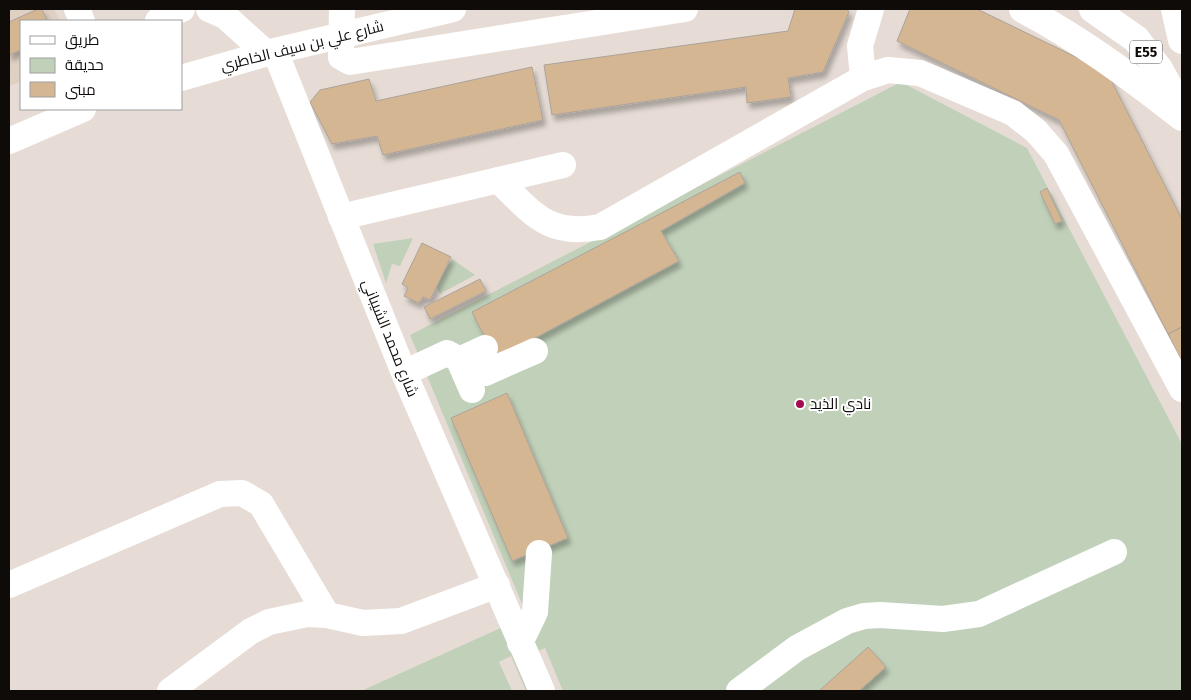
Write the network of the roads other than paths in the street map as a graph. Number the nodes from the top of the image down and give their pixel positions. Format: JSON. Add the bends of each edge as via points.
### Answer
{"nodes":[{"id":1,"x":182,"y":9,"type":"edge"},
{"id":2,"x":209,"y":9,"type":"edge"},
{"id":3,"x":342,"y":9,"type":"edge"},
{"id":4,"x":453,"y":9,"type":"edge"},
{"id":5,"x":685,"y":9,"type":"edge"},
{"id":6,"x":871,"y":9,"type":"edge"},
{"id":7,"x":1022,"y":9,"type":"edge"},
{"id":8,"x":1093,"y":9,"type":"edge"},
{"id":9,"x":1176,"y":9,"type":"edge"},
{"id":10,"x":159,"y":20,"type":"edge"},
{"id":11,"x":341,"y":34,"type":"junction"},
{"id":12,"x":1182,"y":40,"type":"edge"},
{"id":13,"x":270,"y":52,"type":"junction"},
{"id":14,"x":182,"y":78,"type":"edge"},
{"id":15,"x":864,"y":78,"type":"junction"},
{"id":16,"x":82,"y":110,"type":"edge"},
{"id":17,"x":1182,"y":112,"type":"edge"},
{"id":18,"x":1182,"y":117,"type":"edge"},
{"id":19,"x":9,"y":141,"type":"edge"},
{"id":20,"x":564,"y":165,"type":"dead end"},
{"id":21,"x":498,"y":180,"type":"junction"},
{"id":22,"x":341,"y":218,"type":"junction"},
{"id":23,"x":485,"y":348,"type":"dead end"},
{"id":24,"x":535,"y":351,"type":"dead end"},
{"id":25,"x":460,"y":360,"type":"junction"},
{"id":26,"x":404,"y":372,"type":"junction"},
{"id":27,"x":1182,"y":389,"type":"edge"},
{"id":28,"x":472,"y":390,"type":"dead end"},
{"id":29,"x":1114,"y":552,"type":"dead end"},
{"id":30,"x":539,"y":553,"type":"dead end"},
{"id":31,"x":9,"y":585,"type":"edge"},
{"id":32,"x":497,"y":585,"type":"junction"},
{"id":33,"x":327,"y":615,"type":"junction"},
{"id":34,"x":516,"y":633,"type":"junction"},
{"id":35,"x":170,"y":691,"type":"edge"},
{"id":36,"x":542,"y":691,"type":"edge"},
{"id":37,"x":739,"y":691,"type":"edge"}],
"edges":[{"from":1,"to":10,"type":"street"},
{"from":2,"to":13,"type":"street","via":[[225,16]]},
{"from":3,"to":11,"type":"street"},
{"from":4,"to":11,"type":"street","name":"شارع علي بن سيف الخاطري"},
{"from":5,"to":11,"type":"street","via":[[350,62],[341,57]]},
{"from":6,"to":15,"type":"street","via":[[860,46]]},
{"from":7,"to":18,"type":"highway","via":[[1095,52]]},
{"from":8,"to":17,"type":"highway","number":"E55","via":[[1136,39],[1159,70]]},
{"from":9,"to":12,"type":"highway","number":"E55"},
{"from":11,"to":13,"type":"street","name":"شارع علي بن سيف الخاطري"},
{"from":13,"to":14,"type":"street","name":"شارع علي بن سيف الخاطري"},
{"from":13,"to":22,"type":"street","name":"شارع محمد الشيباني"},
{"from":15,"to":21,"type":"street","via":[[600,227],[580,231],[542,221]]},
{"from":15,"to":27,"type":"street","via":[[888,70],[920,73],[999,106],[1036,132],[1065,167]]},
{"from":16,"to":19,"type":"street"},
{"from":20,"to":21,"type":"street"},
{"from":21,"to":22,"type":"street"},
{"from":22,"to":26,"type":"street","name":"شارع محمد الشيباني"},
{"from":23,"to":25,"type":"street"},
{"from":24,"to":25,"type":"street","via":[[485,373]]},
{"from":25,"to":26,"type":"street","via":[[447,353]]},
{"from":25,"to":28,"type":"street"},
{"from":26,"to":32,"type":"street","name":"شارع محمد الشيباني"},
{"from":29,"to":37,"type":"street","via":[[980,614],[943,619],[880,615],[847,621],[797,648]]},
{"from":30,"to":34,"type":"street","via":[[534,612]]},
{"from":31,"to":33,"type":"street","via":[[220,494],[242,493],[261,504]]},
{"from":32,"to":33,"type":"street","via":[[401,621],[363,624]]},
{"from":32,"to":34,"type":"street","name":"شارع محمد الشيباني"},
{"from":33,"to":35,"type":"street","via":[[288,616],[251,630]]},
{"from":34,"to":36,"type":"street","name":"شارع محمد الشيباني"}]}
